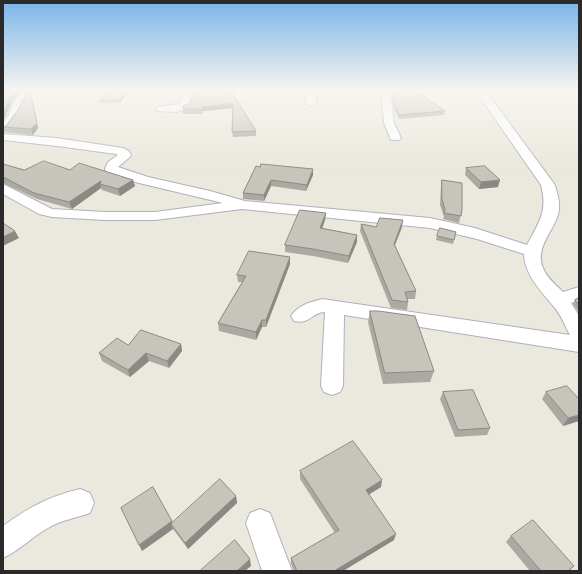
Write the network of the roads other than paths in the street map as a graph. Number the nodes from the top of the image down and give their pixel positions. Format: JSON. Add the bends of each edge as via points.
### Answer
{"nodes":[{"id":1,"x":12,"y":117,"type":"edge"},
{"id":2,"x":388,"y":117,"type":"edge"},
{"id":3,"x":499,"y":117,"type":"edge"},
{"id":4,"x":3,"y":128,"type":"edge"},
{"id":5,"x":3,"y":137,"type":"edge"},
{"id":6,"x":395,"y":138,"type":"dead end"},
{"id":7,"x":3,"y":188,"type":"edge"},
{"id":8,"x":242,"y":205,"type":"junction"},
{"id":9,"x":533,"y":252,"type":"junction"},
{"id":10,"x":579,"y":293,"type":"edge"},
{"id":11,"x":559,"y":301,"type":"junction"},
{"id":12,"x":335,"y":307,"type":"junction"},
{"id":13,"x":301,"y":316,"type":"dead end"},
{"id":14,"x":579,"y":333,"type":"edge"},
{"id":15,"x":579,"y":344,"type":"edge"},
{"id":16,"x":332,"y":386,"type":"dead end"},
{"id":17,"x":80,"y":503,"type":"dead end"},
{"id":18,"x":260,"y":523,"type":"dead end"},
{"id":19,"x":3,"y":543,"type":"edge"},
{"id":20,"x":277,"y":571,"type":"edge"}],
"edges":[{"from":1,"to":4,"type":"street"},
{"from":2,"to":6,"type":"street"},
{"from":3,"to":9,"type":"street","via":[[548,185],[552,195],[553,207],[550,216]]},
{"from":5,"to":8,"type":"street","via":[[119,151],[125,156],[111,169],[123,175],[224,198]]},
{"from":7,"to":8,"type":"street","via":[[44,211],[90,215],[155,216]]},
{"from":8,"to":9,"type":"street","via":[[437,224],[483,234]]},
{"from":9,"to":11,"type":"street","via":[[536,272]]},
{"from":10,"to":11,"type":"street"},
{"from":11,"to":14,"type":"street"},
{"from":12,"to":13,"type":"street","via":[[322,305]]},
{"from":12,"to":15,"type":"street"},
{"from":12,"to":16,"type":"street"},
{"from":17,"to":19,"type":"street","via":[[58,508]]},
{"from":18,"to":20,"type":"street"}]}
